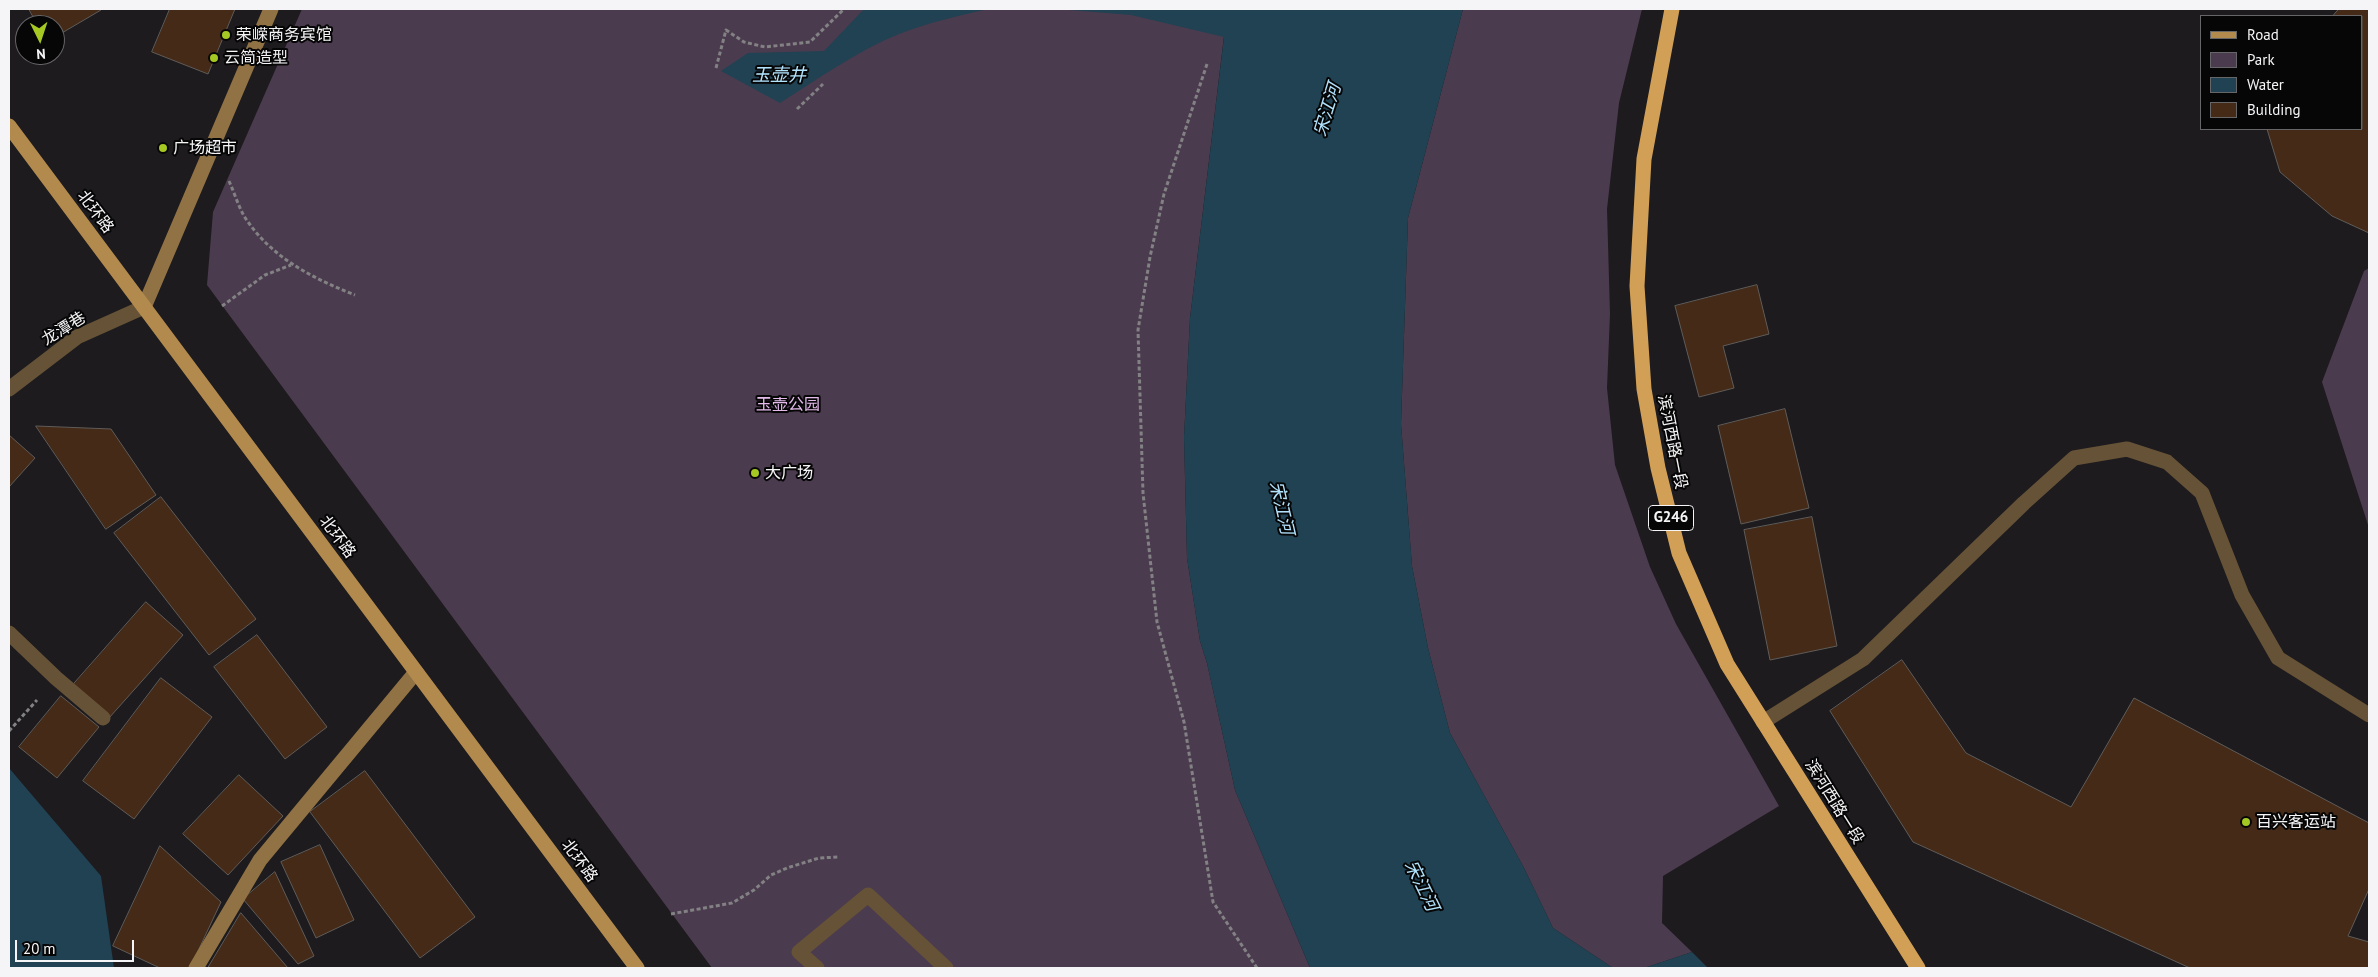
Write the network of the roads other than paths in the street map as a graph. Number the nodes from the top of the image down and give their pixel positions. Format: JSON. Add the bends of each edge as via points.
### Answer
{"nodes":[{"id":1,"x":271,"y":9,"type":"edge"},
{"id":2,"x":1672,"y":9,"type":"edge"},
{"id":3,"x":9,"y":126,"type":"edge"},
{"id":4,"x":144,"y":307,"type":"junction"},
{"id":5,"x":9,"y":390,"type":"edge"},
{"id":6,"x":9,"y":633,"type":"edge"},
{"id":7,"x":416,"y":672,"type":"junction"},
{"id":8,"x":2369,"y":715,"type":"edge"},
{"id":9,"x":103,"y":718,"type":"dead end"},
{"id":10,"x":1763,"y":722,"type":"junction"},
{"id":11,"x":196,"y":968,"type":"edge"},
{"id":12,"x":637,"y":968,"type":"edge"},
{"id":13,"x":818,"y":968,"type":"edge"},
{"id":14,"x":946,"y":968,"type":"edge"},
{"id":15,"x":1918,"y":968,"type":"edge"}],
"edges":[{"from":1,"to":4,"type":"street"},
{"from":2,"to":10,"type":"highway","name":"滨河西路一段","number":"G246","via":[[1644,159],[1637,286],[1644,389],[1658,468],[1679,553],[1727,664]]},
{"from":3,"to":4,"type":"main road","name":"北环路"},
{"from":4,"to":5,"type":"street","name":"龙潭巷","via":[[78,337]]},
{"from":4,"to":7,"type":"main road","name":"北环路"},
{"from":6,"to":9,"type":"street"},
{"from":7,"to":11,"type":"street","via":[[260,860]]},
{"from":7,"to":12,"type":"main road","name":"北环路"},
{"from":8,"to":10,"type":"street","via":[[2278,658],[2242,595],[2202,493],[2167,462],[2127,449],[2074,458],[1863,659]]},
{"from":10,"to":15,"type":"highway","name":"滨河西路一段","number":"G246"},
{"from":13,"to":14,"type":"street","via":[[799,952],[868,895]]}]}
